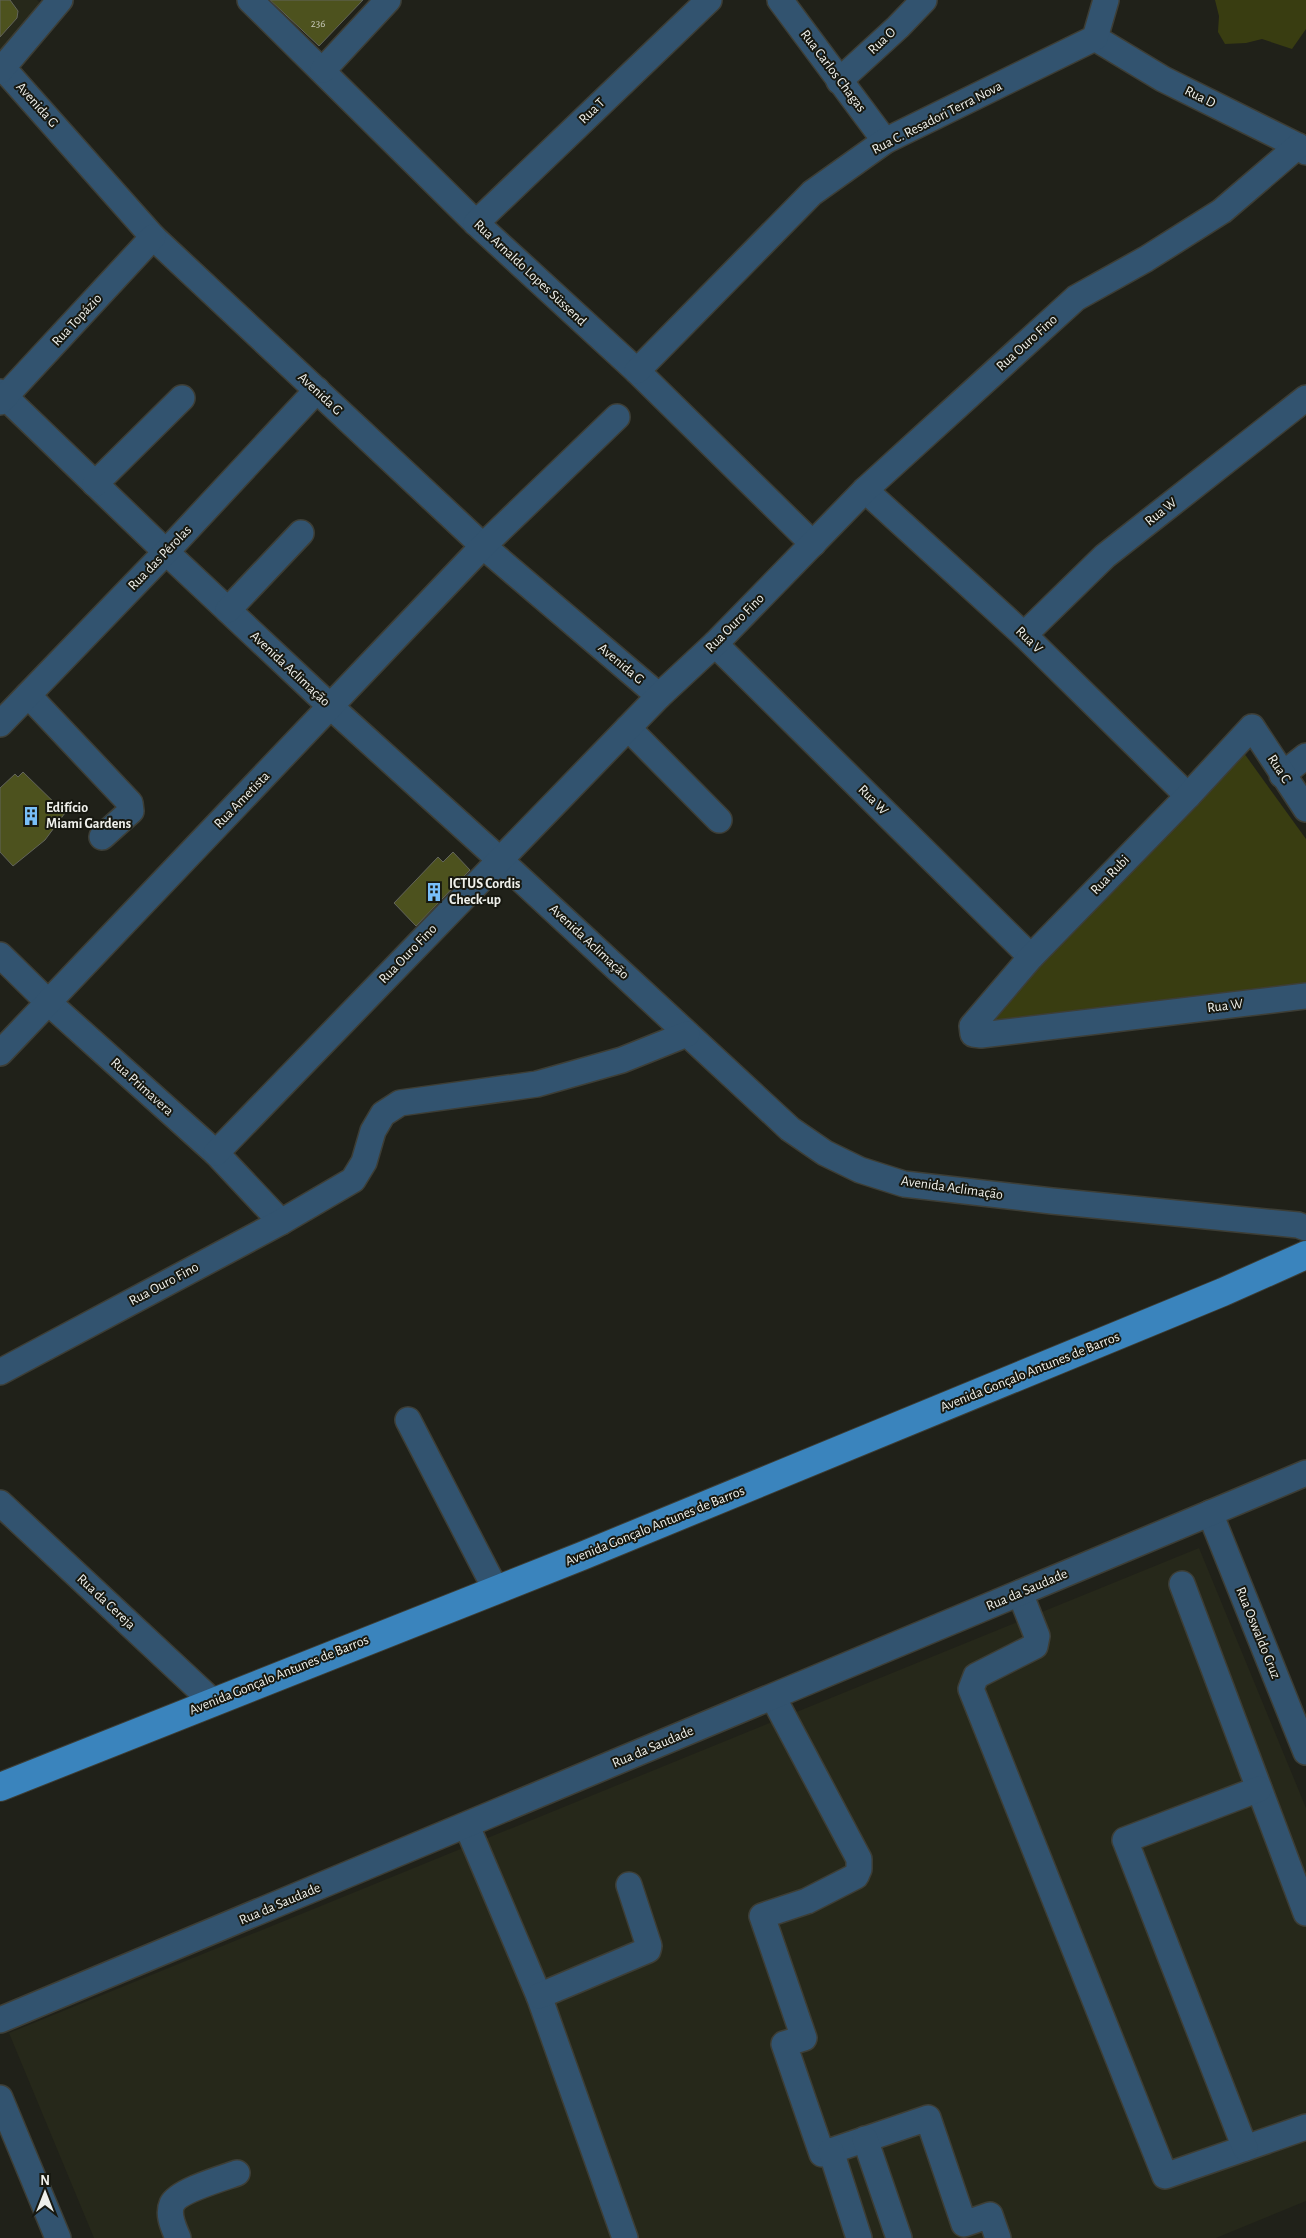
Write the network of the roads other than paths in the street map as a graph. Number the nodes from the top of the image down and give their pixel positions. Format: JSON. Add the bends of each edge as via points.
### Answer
{"nodes":[{"id":1,"x":60,"y":0,"type":"edge"},
{"id":2,"x":250,"y":0,"type":"edge"},
{"id":3,"x":388,"y":0,"type":"edge"},
{"id":4,"x":708,"y":0,"type":"edge"},
{"id":5,"x":780,"y":0,"type":"edge"},
{"id":6,"x":924,"y":0,"type":"edge"},
{"id":7,"x":1106,"y":0,"type":"edge"},
{"id":8,"x":1095,"y":38,"type":"junction"},
{"id":9,"x":2,"y":69,"type":"edge"},
{"id":10,"x":323,"y":70,"type":"junction"},
{"id":11,"x":839,"y":81,"type":"junction"},
{"id":12,"x":885,"y":141,"type":"junction"},
{"id":13,"x":1302,"y":149,"type":"edge"},
{"id":14,"x":476,"y":223,"type":"junction"},
{"id":15,"x":153,"y":237,"type":"junction"},
{"id":16,"x":637,"y":372,"type":"junction"},
{"id":17,"x":317,"y":390,"type":"junction"},
{"id":18,"x":2,"y":397,"type":"edge"},
{"id":19,"x":182,"y":398,"type":"dead end"},
{"id":20,"x":1306,"y":398,"type":"edge"},
{"id":21,"x":617,"y":417,"type":"dead end"},
{"id":22,"x":95,"y":484,"type":"junction"},
{"id":23,"x":866,"y":490,"type":"junction"},
{"id":24,"x":301,"y":533,"type":"dead end"},
{"id":25,"x":813,"y":544,"type":"junction"},
{"id":26,"x":483,"y":546,"type":"junction"},
{"id":27,"x":166,"y":552,"type":"junction"},
{"id":28,"x":228,"y":610,"type":"junction"},
{"id":29,"x":1024,"y":635,"type":"junction"},
{"id":30,"x":714,"y":644,"type":"junction"},
{"id":31,"x":28,"y":695,"type":"junction"},
{"id":32,"x":659,"y":696,"type":"junction"},
{"id":33,"x":330,"y":706,"type":"junction"},
{"id":34,"x":0,"y":724,"type":"edge"},
{"id":35,"x":628,"y":728,"type":"junction"},
{"id":36,"x":1252,"y":728,"type":"joint"},
{"id":37,"x":1306,"y":756,"type":"edge"},
{"id":38,"x":1282,"y":775,"type":"junction"},
{"id":39,"x":1188,"y":796,"type":"junction"},
{"id":40,"x":1306,"y":809,"type":"edge"},
{"id":41,"x":719,"y":820,"type":"dead end"},
{"id":42,"x":102,"y":837,"type":"dead end"},
{"id":43,"x":500,"y":860,"type":"junction"},
{"id":44,"x":0,"y":955,"type":"edge"},
{"id":45,"x":1031,"y":957,"type":"junction"},
{"id":46,"x":1306,"y":996,"type":"edge"},
{"id":47,"x":48,"y":1003,"type":"junction"},
{"id":48,"x":972,"y":1026,"type":"joint"},
{"id":49,"x":687,"y":1034,"type":"junction"},
{"id":50,"x":0,"y":1053,"type":"edge"},
{"id":51,"x":216,"y":1153,"type":"junction"},
{"id":52,"x":281,"y":1222,"type":"junction"},
{"id":53,"x":1306,"y":1228,"type":"edge"},
{"id":54,"x":1306,"y":1254,"type":"edge"},
{"id":55,"x":0,"y":1372,"type":"edge"},
{"id":56,"x":408,"y":1420,"type":"dead end"},
{"id":57,"x":1306,"y":1473,"type":"edge"},
{"id":58,"x":0,"y":1503,"type":"edge"},
{"id":59,"x":1210,"y":1513,"type":"junction"},
{"id":60,"x":1182,"y":1584,"type":"dead end"},
{"id":61,"x":496,"y":1590,"type":"junction"},
{"id":62,"x":1020,"y":1593,"type":"junction"},
{"id":63,"x":773,"y":1697,"type":"junction"},
{"id":64,"x":212,"y":1702,"type":"junction"},
{"id":65,"x":1306,"y":1752,"type":"edge"},
{"id":66,"x":0,"y":1787,"type":"edge"},
{"id":67,"x":1259,"y":1790,"type":"junction"},
{"id":68,"x":467,"y":1826,"type":"junction"},
{"id":69,"x":628,"y":1885,"type":"dead end"},
{"id":70,"x":1306,"y":1913,"type":"edge"},
{"id":71,"x":539,"y":1996,"type":"junction"},
{"id":72,"x":0,"y":2020,"type":"edge"},
{"id":73,"x":0,"y":2098,"type":"edge"},
{"id":74,"x":1306,"y":2127,"type":"edge"},
{"id":75,"x":866,"y":2139,"type":"junction"},
{"id":76,"x":1245,"y":2148,"type":"junction"},
{"id":77,"x":831,"y":2151,"type":"junction"},
{"id":78,"x":238,"y":2173,"type":"dead end"},
{"id":79,"x":58,"y":2238,"type":"edge"},
{"id":80,"x":178,"y":2238,"type":"edge"},
{"id":81,"x":625,"y":2238,"type":"edge"},
{"id":82,"x":859,"y":2238,"type":"edge"},
{"id":83,"x":900,"y":2238,"type":"edge"},
{"id":84,"x":998,"y":2238,"type":"edge"}],
"edges":[{"from":1,"to":9,"type":"street"},
{"from":2,"to":10,"type":"street","name":"Rua Arnaldo Lopes Süssend"},
{"from":3,"to":10,"type":"street"},
{"from":4,"to":14,"type":"street","name":"Rua T"},
{"from":5,"to":11,"type":"street","name":"Rua Carlos Chagas"},
{"from":6,"to":11,"type":"street","name":"Rua O"},
{"from":7,"to":8,"type":"street"},
{"from":8,"to":12,"type":"street","name":"Rua C. Resadori Terra Nova"},
{"from":8,"to":13,"type":"street","name":"Rua D","via":[[1163,79]]},
{"from":9,"to":15,"type":"street","name":"Avenida G"},
{"from":10,"to":14,"type":"street","name":"Rua Arnaldo Lopes Süssend"},
{"from":11,"to":12,"type":"street","name":"Rua Carlos Chagas"},
{"from":12,"to":16,"type":"street","name":"Rua C. Resadori Terra Nova","via":[[812,193]]},
{"from":13,"to":23,"type":"street","name":"Rua Ouro Fino","via":[[1222,211],[1076,298]]},
{"from":14,"to":16,"type":"street","name":"Rua Arnaldo Lopes Süssend"},
{"from":15,"to":17,"type":"street","name":"Avenida G"},
{"from":15,"to":18,"type":"street","name":"Rua Topázio"},
{"from":16,"to":25,"type":"street","name":"Rua Arnaldo Lopes Süssend"},
{"from":17,"to":26,"type":"street","name":"Avenida G"},
{"from":17,"to":27,"type":"street","name":"Rua das Pérolas"},
{"from":18,"to":22,"type":"street","name":"Avenida Aclimação"},
{"from":19,"to":22,"type":"street"},
{"from":20,"to":29,"type":"street","name":"Rua W","via":[[1105,556]]},
{"from":21,"to":26,"type":"street","name":"Rua Ametista"},
{"from":22,"to":27,"type":"street","name":"Avenida Aclimação"},
{"from":23,"to":25,"type":"street","name":"Rua Ouro Fino"},
{"from":23,"to":29,"type":"street","name":"Rua V"},
{"from":24,"to":28,"type":"street"},
{"from":25,"to":30,"type":"street","name":"Rua Ouro Fino"},
{"from":26,"to":32,"type":"street","name":"Avenida G"},
{"from":26,"to":33,"type":"street","name":"Rua Ametista"},
{"from":27,"to":28,"type":"street","name":"Avenida Aclimação"},
{"from":27,"to":31,"type":"street","name":"Rua das Pérolas"},
{"from":28,"to":33,"type":"street","name":"Avenida Aclimação"},
{"from":29,"to":39,"type":"street","name":"Rua V"},
{"from":30,"to":32,"type":"street","name":"Rua Ouro Fino"},
{"from":30,"to":45,"type":"street","name":"Rua W"},
{"from":31,"to":34,"type":"street","name":"Rua das Pérolas"},
{"from":31,"to":42,"type":"street","via":[[130,802],[131,812]]},
{"from":32,"to":35,"type":"street","name":"Rua Ouro Fino"},
{"from":33,"to":43,"type":"street","name":"Avenida Aclimação"},
{"from":33,"to":47,"type":"street","name":"Rua Ametista"},
{"from":35,"to":41,"type":"street"},
{"from":35,"to":43,"type":"street","name":"Rua Ouro Fino"},
{"from":36,"to":38,"type":"street","name":"Rua C"},
{"from":36,"to":39,"type":"street","name":"Rua Rubi"},
{"from":37,"to":38,"type":"street"},
{"from":38,"to":40,"type":"street","name":"Rua C"},
{"from":39,"to":45,"type":"street","name":"Rua Rubi"},
{"from":43,"to":49,"type":"street","name":"Avenida Aclimação"},
{"from":43,"to":51,"type":"street","name":"Rua Ouro Fino"},
{"from":44,"to":47,"type":"street","name":"Rua Primavera"},
{"from":45,"to":48,"type":"street","name":"Rua Rubi"},
{"from":46,"to":48,"type":"street","name":"Rua W","via":[[981,1035],[973,1034]]},
{"from":47,"to":50,"type":"street","name":"Rua Ametista"},
{"from":47,"to":51,"type":"street","name":"Rua Primavera"},
{"from":49,"to":52,"type":"street","name":"Rua Ouro Fino","via":[[622,1060],[537,1084],[400,1103],[383,1114],[373,1131],[364,1162],[353,1180]]},
{"from":49,"to":53,"type":"street","name":"Avenida Aclimação","via":[[790,1129],[825,1152],[869,1173],[904,1184]]},
{"from":51,"to":52,"type":"street","name":"Rua Primavera"},
{"from":52,"to":55,"type":"street","name":"Rua Ouro Fino"},
{"from":54,"to":61,"type":"main road","name":"Avenida Gonçalo Antunes de Barros","via":[[1223,1292]]},
{"from":56,"to":61,"type":"street"},
{"from":57,"to":59,"type":"street","name":"Rua da Saudade"},
{"from":58,"to":64,"type":"street","name":"Rua da Cereja"},
{"from":59,"to":62,"type":"street","name":"Rua da Saudade"},
{"from":59,"to":65,"type":"street","name":"Rua Oswaldo Cruz"},
{"from":60,"to":67,"type":"street"},
{"from":61,"to":64,"type":"main road","name":"Avenida Gonçalo Antunes de Barros"},
{"from":62,"to":63,"type":"street","name":"Rua da Saudade"},
{"from":62,"to":76,"type":"street","via":[[1037,1636],[1035,1646],[976,1676],[971,1689],[1165,2176]]},
{"from":63,"to":68,"type":"street","name":"Rua da Saudade"},
{"from":63,"to":77,"type":"street","via":[[859,1859],[856,1876],[806,1901],[762,1916],[804,2038],[784,2044],[822,2154]]},
{"from":64,"to":66,"type":"main road","name":"Avenida Gonçalo Antunes de Barros"},
{"from":67,"to":70,"type":"street"},
{"from":67,"to":76,"type":"street","via":[[1124,1840]]},
{"from":68,"to":71,"type":"street"},
{"from":68,"to":72,"type":"street","name":"Rua da Saudade"},
{"from":69,"to":71,"type":"street","via":[[648,1950]]},
{"from":71,"to":81,"type":"street"},
{"from":73,"to":79,"type":"street"},
{"from":74,"to":76,"type":"street"},
{"from":75,"to":77,"type":"street"},
{"from":75,"to":83,"type":"street"},
{"from":75,"to":84,"type":"street","via":[[928,2118],[964,2224],[990,2215]]},
{"from":77,"to":82,"type":"street"},
{"from":78,"to":80,"type":"street","via":[[180,2195],[172,2205],[170,2218]]}]}
